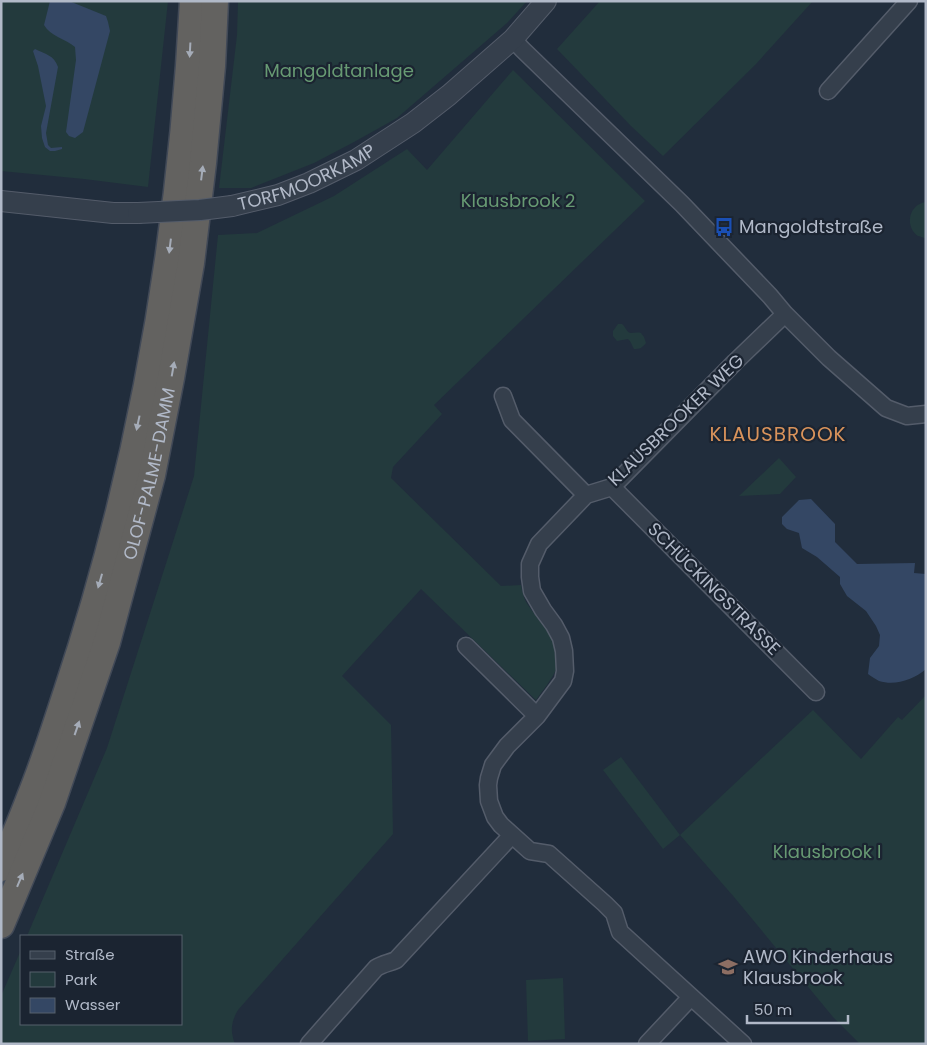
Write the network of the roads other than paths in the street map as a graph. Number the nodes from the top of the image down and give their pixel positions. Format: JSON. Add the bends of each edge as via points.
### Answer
{"nodes":[{"id":1,"x":193,"y":1,"type":"edge"},
{"id":2,"x":214,"y":1,"type":"edge"},
{"id":3,"x":546,"y":1,"type":"edge"},
{"id":4,"x":909,"y":1,"type":"edge"},
{"id":5,"x":513,"y":39,"type":"junction"},
{"id":6,"x":828,"y":91,"type":"dead end"},
{"id":7,"x":1,"y":201,"type":"edge"},
{"id":8,"x":785,"y":314,"type":"junction"},
{"id":9,"x":502,"y":396,"type":"dead end"},
{"id":10,"x":926,"y":414,"type":"edge"},
{"id":11,"x":612,"y":487,"type":"junction"},
{"id":12,"x":586,"y":495,"type":"junction"},
{"id":13,"x":466,"y":646,"type":"dead end"},
{"id":14,"x":816,"y":692,"type":"dead end"},
{"id":15,"x":537,"y":716,"type":"junction"},
{"id":16,"x":512,"y":835,"type":"junction"},
{"id":17,"x":1,"y":868,"type":"edge"},
{"id":18,"x":1,"y":925,"type":"edge"},
{"id":19,"x":691,"y":997,"type":"junction"},
{"id":20,"x":309,"y":1044,"type":"edge"},
{"id":21,"x":646,"y":1044,"type":"edge"},
{"id":22,"x":743,"y":1044,"type":"edge"}],
"edges":[{"from":1,"to":17,"type":"highway","name":"OLOF-PALME-DAMM","one_way":true,"via":[[190,60],[169,257],[154,349],[128,471],[85,635],[31,796]]},
{"from":18,"to":2,"type":"highway","name":"OLOF-PALME-DAMM","one_way":true,"via":[[52,803],[106,642],[152,474],[191,263],[211,75]]},
{"from":3,"to":5,"type":"street","name":"TORFMOORKAMP"},
{"from":4,"to":6,"type":"street"},
{"from":5,"to":7,"type":"street","name":"TORFMOORKAMP","bridge":true,"via":[[413,123],[356,160],[278,194],[232,206],[138,213]]},
{"from":5,"to":8,"type":"street","via":[[682,204]]},
{"from":8,"to":10,"type":"street","via":[[886,408],[907,416]]},
{"from":8,"to":11,"type":"street","name":"KLAUSBROOKER WEG"},
{"from":9,"to":12,"type":"street","via":[[512,420]]},
{"from":11,"to":12,"type":"street","name":"KLAUSBROOKER WEG"},
{"from":11,"to":14,"type":"street","name":"SCHÜCKINGSTRASSE"},
{"from":12,"to":15,"type":"street","name":"KLAUSBROOKER WEG","via":[[539,544],[530,564],[532,591],[561,638],[565,662],[563,681]]},
{"from":13,"to":15,"type":"street"},
{"from":15,"to":16,"type":"street","name":"KLAUSBROOKER WEG","via":[[507,746],[493,765],[489,778],[489,801],[495,817]]},
{"from":16,"to":19,"type":"street","name":"KLAUSBROOKER WEG","via":[[530,851],[549,854],[610,908],[620,932]]},
{"from":16,"to":20,"type":"street","via":[[396,960],[376,968]]},
{"from":19,"to":21,"type":"street"},
{"from":19,"to":22,"type":"street","name":"KLAUSBROOKER WEG"}]}
